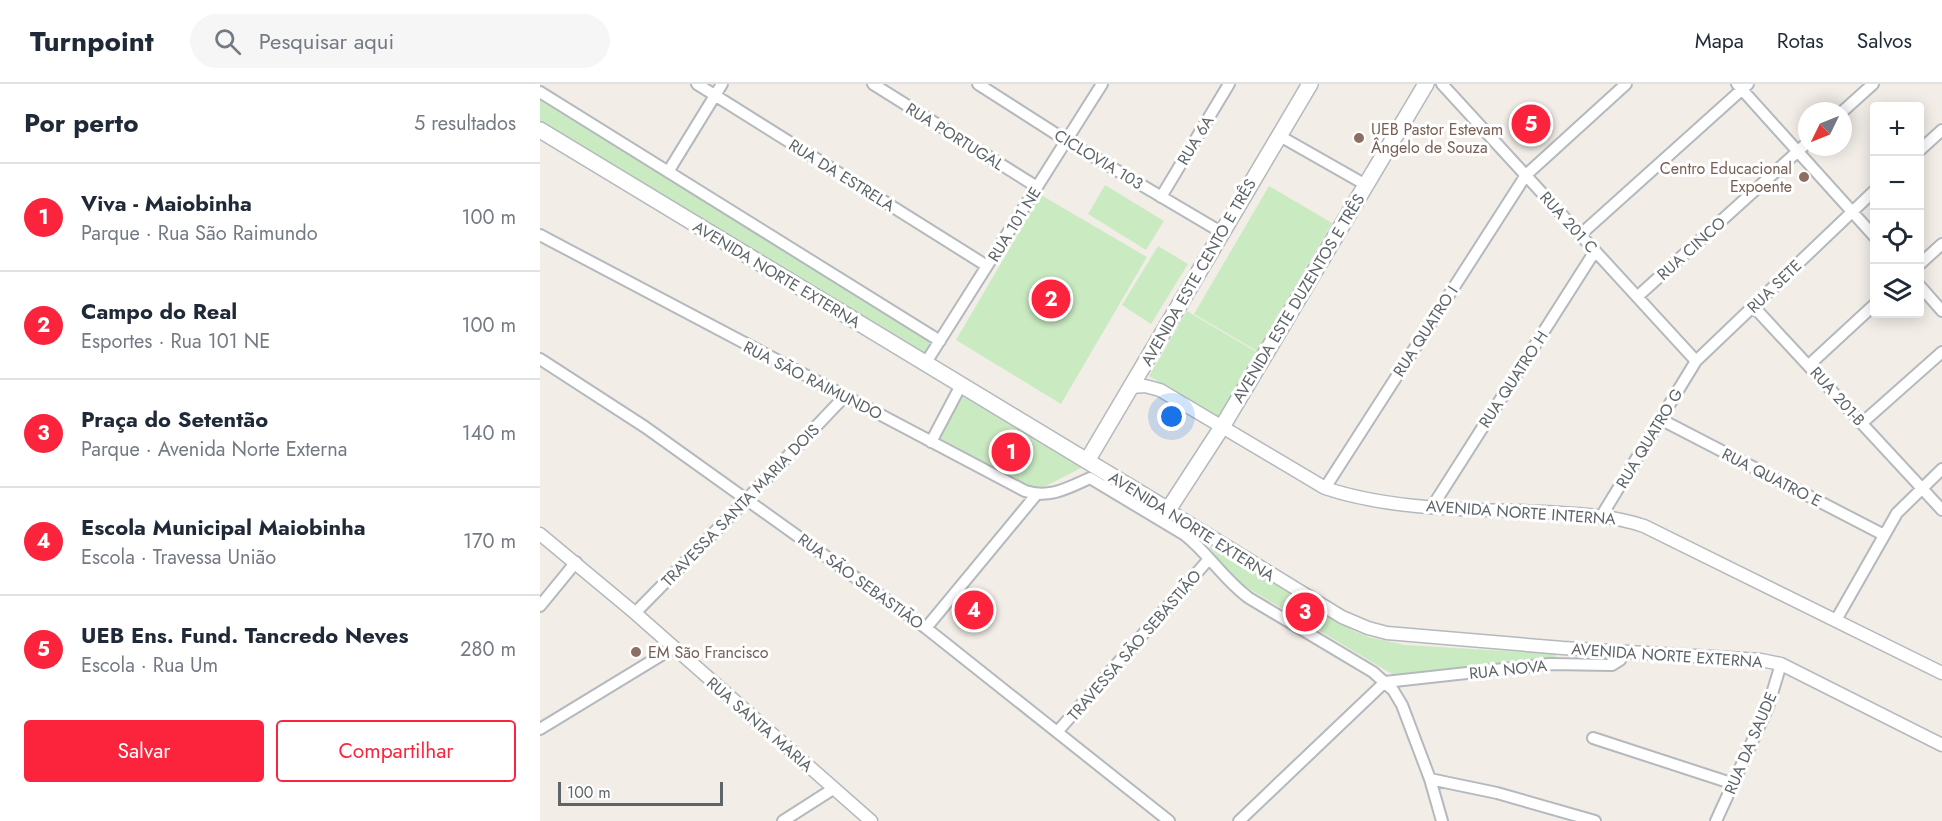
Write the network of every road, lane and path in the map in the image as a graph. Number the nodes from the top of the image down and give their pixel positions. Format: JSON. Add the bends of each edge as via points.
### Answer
{"nodes":[{"id":1,"x":698,"y":84,"type":"edge"},
{"id":2,"x":722,"y":84,"type":"edge"},
{"id":3,"x":873,"y":84,"type":"edge"},
{"id":4,"x":978,"y":84,"type":"edge"},
{"id":5,"x":1102,"y":84,"type":"edge"},
{"id":6,"x":1229,"y":84,"type":"edge"},
{"id":7,"x":1310,"y":84,"type":"edge"},
{"id":8,"x":1426,"y":84,"type":"edge"},
{"id":9,"x":1442,"y":84,"type":"edge"},
{"id":10,"x":1626,"y":84,"type":"edge"},
{"id":11,"x":1873,"y":84,"type":"edge"},
{"id":12,"x":1742,"y":86,"type":"edge"},
{"id":13,"x":540,"y":92,"type":"edge"},
{"id":14,"x":715,"y":95,"type":"junction"},
{"id":15,"x":1852,"y":103,"type":"edge"},
{"id":16,"x":540,"y":130,"type":"edge"},
{"id":17,"x":1942,"y":130,"type":"edge"},
{"id":18,"x":1278,"y":135,"type":"junction"},
{"id":19,"x":1067,"y":141,"type":"junction"},
{"id":20,"x":1924,"y":146,"type":"edge"},
{"id":21,"x":1798,"y":152,"type":"joint"},
{"id":22,"x":1802,"y":156,"type":"edge"},
{"id":23,"x":668,"y":172,"type":"junction"},
{"id":24,"x":1526,"y":175,"type":"junction"},
{"id":25,"x":1366,"y":186,"type":"junction"},
{"id":26,"x":1037,"y":187,"type":"junction"},
{"id":27,"x":1870,"y":195,"type":"edge"},
{"id":28,"x":1161,"y":196,"type":"junction"},
{"id":29,"x":1852,"y":211,"type":"junction"},
{"id":30,"x":1870,"y":231,"type":"edge"},
{"id":31,"x":1221,"y":232,"type":"junction"},
{"id":32,"x":1580,"y":235,"type":"junction"},
{"id":33,"x":540,"y":236,"type":"edge"},
{"id":34,"x":1942,"y":244,"type":"edge"},
{"id":35,"x":1595,"y":251,"type":"junction"},
{"id":36,"x":1924,"y":260,"type":"edge"},
{"id":37,"x":987,"y":266,"type":"junction"},
{"id":38,"x":1924,"y":291,"type":"edge"},
{"id":39,"x":1637,"y":297,"type":"junction"},
{"id":40,"x":1753,"y":306,"type":"junction"},
{"id":41,"x":1939,"y":308,"type":"edge"},
{"id":42,"x":1870,"y":310,"type":"edge"},
{"id":43,"x":940,"y":341,"type":"junction"},
{"id":44,"x":1942,"y":352,"type":"edge"},
{"id":45,"x":540,"y":359,"type":"edge"},
{"id":46,"x":1696,"y":361,"type":"junction"},
{"id":47,"x":925,"y":364,"type":"junction"},
{"id":48,"x":1809,"y":365,"type":"junction"},
{"id":49,"x":961,"y":386,"type":"junction"},
{"id":50,"x":1130,"y":387,"type":"junction"},
{"id":51,"x":845,"y":396,"type":"junction"},
{"id":52,"x":1660,"y":419,"type":"junction"},
{"id":53,"x":1862,"y":423,"type":"junction"},
{"id":54,"x":1222,"y":427,"type":"junction"},
{"id":55,"x":931,"y":442,"type":"junction"},
{"id":56,"x":1091,"y":468,"type":"junction"},
{"id":57,"x":1942,"y":469,"type":"edge"},
{"id":58,"x":1325,"y":488,"type":"junction"},
{"id":59,"x":1922,"y":488,"type":"junction"},
{"id":60,"x":1036,"y":495,"type":"junction"},
{"id":61,"x":747,"y":500,"type":"junction"},
{"id":62,"x":1432,"y":507,"type":"junction"},
{"id":63,"x":1168,"y":510,"type":"junction"},
{"id":64,"x":1942,"y":510,"type":"edge"},
{"id":65,"x":1602,"y":515,"type":"junction"},
{"id":66,"x":540,"y":534,"type":"edge"},
{"id":67,"x":1884,"y":535,"type":"junction"},
{"id":68,"x":1209,"y":559,"type":"junction"},
{"id":69,"x":576,"y":562,"type":"junction"},
{"id":70,"x":540,"y":606,"type":"edge"},
{"id":71,"x":635,"y":613,"type":"junction"},
{"id":72,"x":1836,"y":620,"type":"junction"},
{"id":73,"x":926,"y":628,"type":"junction"},
{"id":74,"x":673,"y":648,"type":"junction"},
{"id":75,"x":1624,"y":652,"type":"junction"},
{"id":76,"x":1781,"y":664,"type":"junction"},
{"id":77,"x":1942,"y":673,"type":"edge"},
{"id":78,"x":1385,"y":682,"type":"junction"},
{"id":79,"x":540,"y":729,"type":"edge"},
{"id":80,"x":1058,"y":731,"type":"junction"},
{"id":81,"x":1593,"y":738,"type":"dead end"},
{"id":82,"x":1942,"y":745,"type":"edge"},
{"id":83,"x":1430,"y":778,"type":"junction"},
{"id":84,"x":1734,"y":784,"type":"junction"},
{"id":85,"x":833,"y":789,"type":"junction"},
{"id":86,"x":783,"y":821,"type":"edge"},
{"id":87,"x":871,"y":821,"type":"edge"},
{"id":88,"x":1169,"y":821,"type":"edge"},
{"id":89,"x":1239,"y":821,"type":"edge"},
{"id":90,"x":1442,"y":821,"type":"edge"},
{"id":91,"x":1595,"y":821,"type":"edge"},
{"id":92,"x":1716,"y":821,"type":"edge"}],
"edges":[{"from":1,"to":14,"type":"street","name":"RUA DA ESTRELA"},
{"from":2,"to":14,"type":"street"},
{"from":3,"to":26,"type":"street","name":"RUA PORTUGAL"},
{"from":4,"to":19,"type":"street","name":"CICLOVIA 103"},
{"from":5,"to":19,"type":"street","name":"RUA 101 NE"},
{"from":6,"to":28,"type":"street","name":"RUA 6A"},
{"from":7,"to":18,"type":"main road","name":"AVENIDA ESTE CENTO E TRÊS"},
{"from":8,"to":25,"type":"main road","name":"AVENIDA ESTE DUZENTOS E TRÊS"},
{"from":9,"to":24,"type":"street","name":"RUA 201 C"},
{"from":10,"to":24,"type":"street","name":"RUA QUATRO I"},
{"from":11,"to":15,"type":"street"},
{"from":12,"to":21,"type":"street"},
{"from":12,"to":32,"type":"street"},
{"from":13,"to":23,"type":"street","name":"AVENIDA NORTE EXTERNA"},
{"from":14,"to":23,"type":"street"},
{"from":14,"to":37,"type":"street","name":"RUA DA ESTRELA"},
{"from":16,"to":47,"type":"main road","name":"AVENIDA NORTE EXTERNA"},
{"from":17,"to":20,"type":"street"},
{"from":18,"to":25,"type":"street"},
{"from":18,"to":31,"type":"main road","name":"AVENIDA ESTE CENTO E TRÊS"},
{"from":19,"to":26,"type":"street","name":"RUA 101 NE"},
{"from":19,"to":28,"type":"street","name":"CICLOVIA 103"},
{"from":21,"to":39,"type":"street","name":"RUA CINCO"},
{"from":22,"to":29,"type":"street"},
{"from":23,"to":43,"type":"street","name":"AVENIDA NORTE EXTERNA"},
{"from":24,"to":32,"type":"street","name":"RUA 201 C"},
{"from":24,"to":58,"type":"street","name":"RUA QUATRO I"},
{"from":25,"to":54,"type":"main road","name":"AVENIDA ESTE DUZENTOS E TRÊS"},
{"from":26,"to":37,"type":"street","name":"RUA 101 NE"},
{"from":27,"to":29,"type":"street","name":"RUA SETE"},
{"from":28,"to":31,"type":"street","name":"CICLOVIA 103"},
{"from":29,"to":30,"type":"street"},
{"from":29,"to":40,"type":"street","name":"RUA SETE"},
{"from":31,"to":50,"type":"main road","name":"AVENIDA ESTE CENTO E TRÊS"},
{"from":32,"to":35,"type":"street","name":"RUA 201 C"},
{"from":33,"to":51,"type":"street","name":"RUA SÃO RAIMUNDO"},
{"from":34,"to":36,"type":"street"},
{"from":35,"to":39,"type":"street","name":"RUA 201 C"},
{"from":35,"to":62,"type":"street","name":"RUA QUATRO H"},
{"from":37,"to":43,"type":"street","name":"RUA 101 NE"},
{"from":38,"to":41,"type":"street"},
{"from":39,"to":46,"type":"street","name":"RUA 201 C"},
{"from":40,"to":46,"type":"street","name":"RUA SETE"},
{"from":40,"to":48,"type":"street","name":"RUA 201-B"},
{"from":42,"to":48,"type":"street"},
{"from":43,"to":47,"type":"street","name":"RUA 101 NE"},
{"from":44,"to":53,"type":"street"},
{"from":45,"to":61,"type":"street","name":"RUA SÃO SEBASTIÃO"},
{"from":46,"to":52,"type":"street","name":"RUA QUATRO G"},
{"from":47,"to":49,"type":"main road","name":"AVENIDA NORTE EXTERNA"},
{"from":48,"to":53,"type":"street","name":"RUA 201-B"},
{"from":49,"to":55,"type":"street"},
{"from":49,"to":56,"type":"main road","name":"AVENIDA NORTE EXTERNA"},
{"from":50,"to":54,"type":"street","name":"AVENIDA NORTE INTERNA","via":[[1160,390]]},
{"from":50,"to":56,"type":"main road","name":"AVENIDA ESTE CENTO E TRÊS"},
{"from":51,"to":55,"type":"street","name":"RUA SÃO RAIMUNDO"},
{"from":51,"to":61,"type":"street","name":"TRAVESSA SANTA MARIA DOIS"},
{"from":52,"to":65,"type":"street","name":"RUA QUATRO G"},
{"from":52,"to":67,"type":"street","name":"RUA QUATRO E"},
{"from":53,"to":59,"type":"street","name":"RUA 201-B"},
{"from":54,"to":58,"type":"street","name":"AVENIDA NORTE INTERNA"},
{"from":54,"to":63,"type":"main road","name":"AVENIDA ESTE DUZENTOS E TRÊS"},
{"from":55,"to":60,"type":"street","name":"RUA SÃO RAIMUNDO"},
{"from":56,"to":60,"type":"street","via":[[1059,492]]},
{"from":56,"to":63,"type":"main road","name":"AVENIDA NORTE EXTERNA"},
{"from":56,"to":68,"type":"street","via":[[1185,535]]},
{"from":57,"to":59,"type":"street"},
{"from":58,"to":62,"type":"street","name":"AVENIDA NORTE INTERNA","via":[[1364,499]]},
{"from":59,"to":64,"type":"street","name":"RUA 201-B"},
{"from":59,"to":67,"type":"street","via":[[1897,513]]},
{"from":60,"to":73,"type":"street"},
{"from":61,"to":71,"type":"street","name":"TRAVESSA SANTA MARIA DOIS"},
{"from":61,"to":73,"type":"street","name":"RUA SÃO SEBASTIÃO"},
{"from":62,"to":65,"type":"street","name":"AVENIDA NORTE INTERNA"},
{"from":63,"to":75,"type":"street","name":"AVENIDA NORTE EXTERNA","via":[[1342,617],[1368,628],[1387,633]]},
{"from":65,"to":72,"type":"street","name":"AVENIDA NORTE INTERNA","via":[[1660,532]]},
{"from":66,"to":69,"type":"street","name":"RUA SANTA MARIA"},
{"from":67,"to":72,"type":"street"},
{"from":68,"to":78,"type":"street","via":[[1249,598]]},
{"from":68,"to":80,"type":"street","name":"TRAVESSA SÃO SEBASTIÃO"},
{"from":69,"to":70,"type":"street"},
{"from":69,"to":71,"type":"street","name":"RUA SANTA MARIA"},
{"from":71,"to":74,"type":"street","name":"RUA SANTA MARIA"},
{"from":72,"to":77,"type":"street","name":"AVENIDA NORTE INTERNA"},
{"from":73,"to":80,"type":"street","name":"RUA SÃO SEBASTIÃO"},
{"from":74,"to":79,"type":"street"},
{"from":74,"to":85,"type":"street","name":"RUA SANTA MARIA"},
{"from":75,"to":76,"type":"street","name":"AVENIDA NORTE EXTERNA"},
{"from":75,"to":78,"type":"street","name":"RUA NOVA","via":[[1612,665],[1550,664]]},
{"from":76,"to":82,"type":"street","name":"AVENIDA NORTE EXTERNA"},
{"from":76,"to":84,"type":"street","name":"RUA DA SAUDE","via":[[1768,707]]},
{"from":78,"to":83,"type":"street","via":[[1402,705]]},
{"from":78,"to":89,"type":"street"},
{"from":80,"to":88,"type":"street","name":"RUA SÃO SEBASTIÃO"},
{"from":81,"to":84,"type":"street"},
{"from":83,"to":90,"type":"street"},
{"from":83,"to":91,"type":"street"},
{"from":84,"to":92,"type":"street","name":"RUA DA SAUDE"},
{"from":85,"to":86,"type":"street"},
{"from":85,"to":87,"type":"street","name":"RUA SANTA MARIA"}]}
